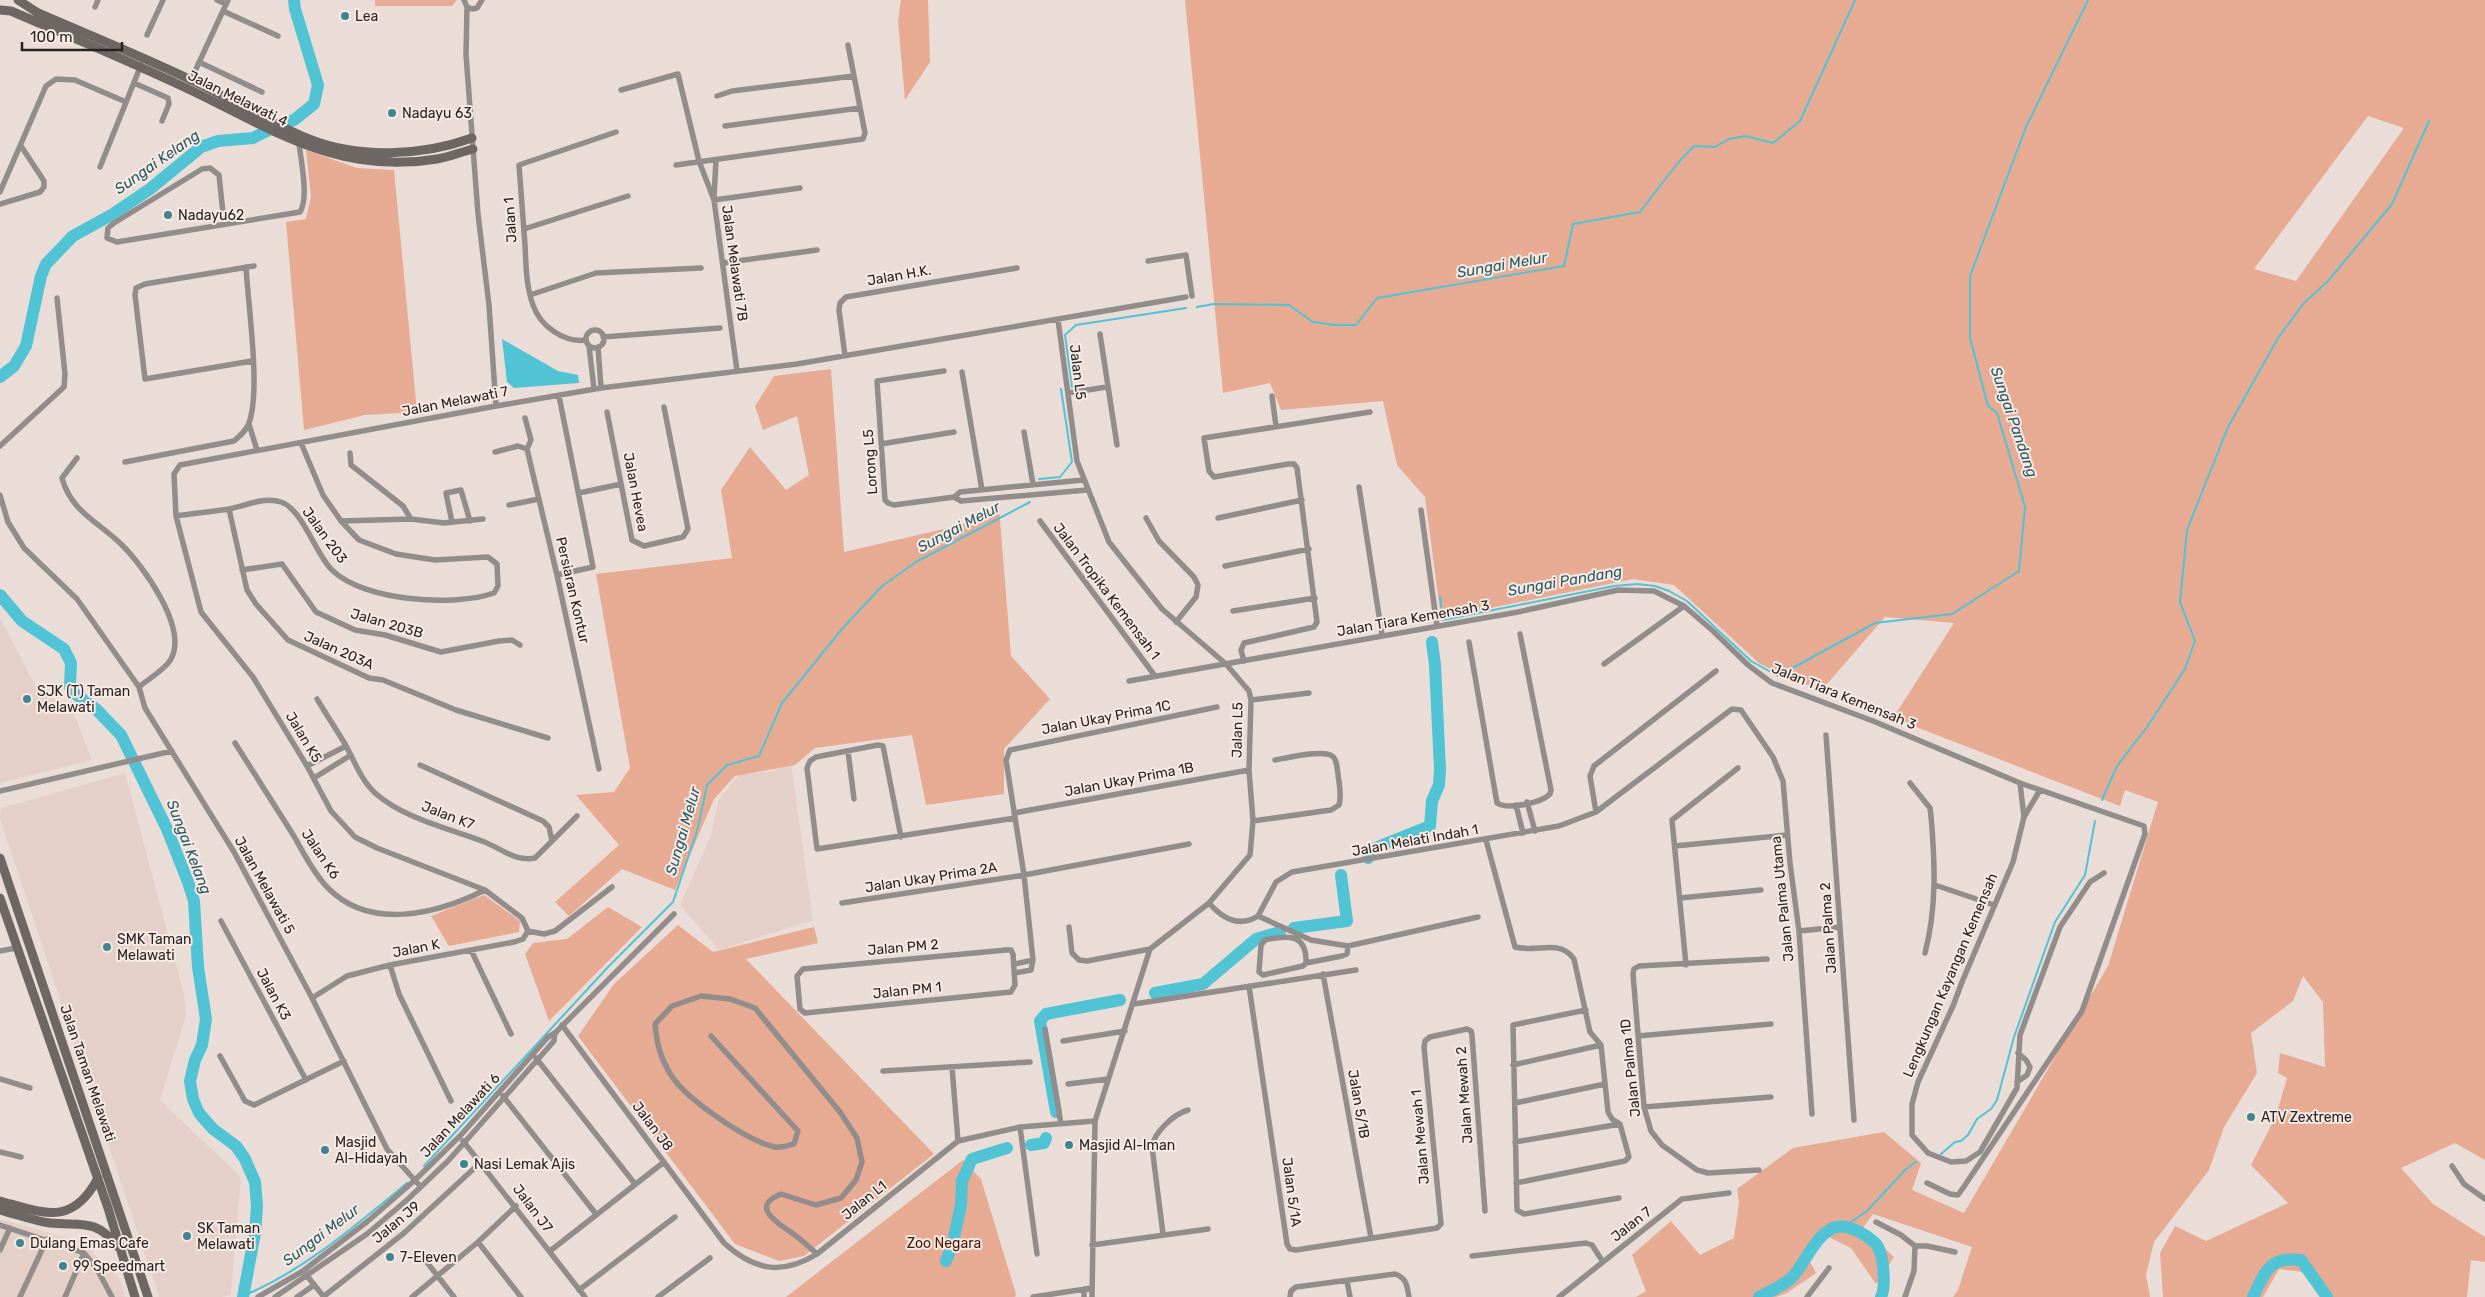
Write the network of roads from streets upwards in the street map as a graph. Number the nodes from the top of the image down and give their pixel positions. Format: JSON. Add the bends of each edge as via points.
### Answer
{"nodes":[{"id":1,"x":18,"y":0,"type":"edge"},
{"id":2,"x":98,"y":0,"type":"edge"},
{"id":3,"x":163,"y":0,"type":"edge"},
{"id":4,"x":217,"y":0,"type":"edge"},
{"id":5,"x":464,"y":0,"type":"edge"},
{"id":6,"x":483,"y":1,"type":"edge"},
{"id":7,"x":227,"y":2,"type":"edge"},
{"id":8,"x":95,"y":7,"type":"dead end"},
{"id":9,"x":466,"y":7,"type":"junction"},
{"id":10,"x":0,"y":10,"type":"edge"},
{"id":11,"x":223,"y":11,"type":"junction"},
{"id":12,"x":147,"y":35,"type":"dead end"},
{"id":13,"x":278,"y":36,"type":"dead end"},
{"id":14,"x":848,"y":45,"type":"dead end"},
{"id":15,"x":199,"y":62,"type":"junction"},
{"id":16,"x":142,"y":63,"type":"junction"},
{"id":17,"x":854,"y":76,"type":"junction"},
{"id":18,"x":191,"y":80,"type":"junction"},
{"id":19,"x":134,"y":83,"type":"junction"},
{"id":20,"x":188,"y":89,"type":"junction"},
{"id":21,"x":621,"y":90,"type":"dead end"},
{"id":22,"x":262,"y":92,"type":"dead end"},
{"id":23,"x":717,"y":96,"type":"dead end"},
{"id":24,"x":126,"y":102,"type":"junction"},
{"id":25,"x":860,"y":108,"type":"junction"},
{"id":26,"x":162,"y":121,"type":"dead end"},
{"id":27,"x":725,"y":126,"type":"dead end"},
{"id":28,"x":279,"y":130,"type":"junction"},
{"id":29,"x":616,"y":132,"type":"dead end"},
{"id":30,"x":472,"y":138,"type":"junction"},
{"id":31,"x":299,"y":144,"type":"junction"},
{"id":32,"x":21,"y":146,"type":"junction"},
{"id":33,"x":473,"y":149,"type":"junction"},
{"id":34,"x":716,"y":160,"type":"junction"},
{"id":35,"x":699,"y":161,"type":"junction"},
{"id":36,"x":676,"y":165,"type":"dead end"},
{"id":37,"x":100,"y":167,"type":"dead end"},
{"id":38,"x":800,"y":188,"type":"dead end"},
{"id":39,"x":0,"y":192,"type":"edge"},
{"id":40,"x":628,"y":196,"type":"dead end"},
{"id":41,"x":714,"y":200,"type":"junction"},
{"id":42,"x":0,"y":204,"type":"edge"},
{"id":43,"x":224,"y":223,"type":"junction"},
{"id":44,"x":524,"y":229,"type":"junction"},
{"id":45,"x":817,"y":250,"type":"dead end"},
{"id":46,"x":1148,"y":261,"type":"dead end"},
{"id":47,"x":723,"y":263,"type":"junction"},
{"id":48,"x":254,"y":266,"type":"dead end"},
{"id":49,"x":246,"y":268,"type":"junction"},
{"id":50,"x":701,"y":268,"type":"dead end"},
{"id":51,"x":1017,"y":268,"type":"dead end"},
{"id":52,"x":530,"y":295,"type":"junction"},
{"id":53,"x":58,"y":298,"type":"dead end"},
{"id":54,"x":1058,"y":320,"type":"junction"},
{"id":55,"x":720,"y":328,"type":"dead end"},
{"id":56,"x":1100,"y":334,"type":"dead end"},
{"id":57,"x":603,"y":337,"type":"junction"},
{"id":58,"x":588,"y":343,"type":"junction"},
{"id":59,"x":598,"y":348,"type":"junction"},
{"id":60,"x":846,"y":356,"type":"junction"},
{"id":61,"x":252,"y":361,"type":"junction"},
{"id":62,"x":737,"y":371,"type":"junction"},
{"id":63,"x":944,"y":371,"type":"dead end"},
{"id":64,"x":962,"y":372,"type":"dead end"},
{"id":65,"x":1107,"y":387,"type":"junction"},
{"id":66,"x":601,"y":388,"type":"junction"},
{"id":67,"x":594,"y":390,"type":"junction"},
{"id":68,"x":1068,"y":393,"type":"junction"},
{"id":69,"x":559,"y":396,"type":"junction"},
{"id":70,"x":1272,"y":396,"type":"dead end"},
{"id":71,"x":496,"y":406,"type":"junction"},
{"id":72,"x":664,"y":407,"type":"dead end"},
{"id":73,"x":607,"y":412,"type":"dead end"},
{"id":74,"x":1370,"y":412,"type":"dead end"},
{"id":75,"x":526,"y":418,"type":"dead end"},
{"id":76,"x":249,"y":424,"type":"junction"},
{"id":77,"x":1276,"y":426,"type":"junction"},
{"id":78,"x":954,"y":432,"type":"dead end"},
{"id":79,"x":1024,"y":432,"type":"dead end"},
{"id":80,"x":301,"y":443,"type":"junction"},
{"id":81,"x":882,"y":444,"type":"junction"},
{"id":82,"x":1117,"y":445,"type":"dead end"},
{"id":83,"x":0,"y":446,"type":"edge"},
{"id":84,"x":527,"y":449,"type":"junction"},
{"id":85,"x":257,"y":450,"type":"junction"},
{"id":86,"x":495,"y":452,"type":"dead end"},
{"id":87,"x":350,"y":453,"type":"dead end"},
{"id":88,"x":76,"y":458,"type":"dead end"},
{"id":89,"x":125,"y":462,"type":"dead end"},
{"id":90,"x":180,"y":465,"type":"joint"},
{"id":91,"x":1083,"y":480,"type":"junction"},
{"id":92,"x":622,"y":484,"type":"junction"},
{"id":93,"x":1033,"y":484,"type":"junction"},
{"id":94,"x":1359,"y":487,"type":"dead end"},
{"id":95,"x":982,"y":490,"type":"junction"},
{"id":96,"x":1087,"y":490,"type":"junction"},
{"id":97,"x":579,"y":493,"type":"junction"},
{"id":98,"x":0,"y":495,"type":"edge"},
{"id":99,"x":954,"y":497,"type":"junction"},
{"id":100,"x":539,"y":498,"type":"junction"},
{"id":101,"x":1302,"y":500,"type":"junction"},
{"id":102,"x":509,"y":505,"type":"dead end"},
{"id":103,"x":229,"y":509,"type":"junction"},
{"id":104,"x":1421,"y":510,"type":"dead end"},
{"id":105,"x":176,"y":516,"type":"junction"},
{"id":106,"x":1146,"y":518,"type":"dead end"},
{"id":107,"x":1218,"y":518,"type":"dead end"},
{"id":108,"x":411,"y":519,"type":"junction"},
{"id":109,"x":483,"y":520,"type":"dead end"},
{"id":110,"x":341,"y":521,"type":"junction"},
{"id":111,"x":470,"y":521,"type":"junction"},
{"id":112,"x":1040,"y":521,"type":"dead end"},
{"id":113,"x":452,"y":522,"type":"junction"},
{"id":114,"x":1308,"y":549,"type":"junction"},
{"id":115,"x":1225,"y":566,"type":"dead end"},
{"id":116,"x":242,"y":570,"type":"junction"},
{"id":117,"x":557,"y":575,"type":"junction"},
{"id":118,"x":1315,"y":598,"type":"junction"},
{"id":119,"x":1684,"y":606,"type":"junction"},
{"id":120,"x":1233,"y":611,"type":"dead end"},
{"id":121,"x":1176,"y":622,"type":"junction"},
{"id":122,"x":1437,"y":626,"type":"junction"},
{"id":123,"x":1520,"y":634,"type":"dead end"},
{"id":124,"x":1382,"y":635,"type":"junction"},
{"id":125,"x":1469,"y":642,"type":"dead end"},
{"id":126,"x":520,"y":645,"type":"dead end"},
{"id":127,"x":1244,"y":661,"type":"junction"},
{"id":128,"x":1226,"y":664,"type":"junction"},
{"id":129,"x":1604,"y":664,"type":"dead end"},
{"id":130,"x":1716,"y":671,"type":"dead end"},
{"id":131,"x":1155,"y":676,"type":"junction"},
{"id":132,"x":1129,"y":680,"type":"dead end"},
{"id":133,"x":139,"y":687,"type":"junction"},
{"id":134,"x":1309,"y":693,"type":"dead end"},
{"id":135,"x":317,"y":698,"type":"dead end"},
{"id":136,"x":1251,"y":700,"type":"junction"},
{"id":137,"x":1218,"y":707,"type":"dead end"},
{"id":138,"x":1726,"y":714,"type":"joint"},
{"id":139,"x":1826,"y":735,"type":"dead end"},
{"id":140,"x":548,"y":738,"type":"dead end"},
{"id":141,"x":235,"y":743,"type":"dead end"},
{"id":142,"x":346,"y":746,"type":"junction"},
{"id":143,"x":172,"y":751,"type":"junction"},
{"id":144,"x":848,"y":751,"type":"junction"},
{"id":145,"x":350,"y":755,"type":"junction"},
{"id":146,"x":1275,"y":760,"type":"dead end"},
{"id":147,"x":420,"y":765,"type":"dead end"},
{"id":148,"x":307,"y":766,"type":"junction"},
{"id":149,"x":1738,"y":768,"type":"dead end"},
{"id":150,"x":599,"y":769,"type":"dead end"},
{"id":151,"x":1249,"y":770,"type":"junction"},
{"id":152,"x":314,"y":778,"type":"junction"},
{"id":153,"x":1910,"y":783,"type":"dead end"},
{"id":154,"x":2020,"y":783,"type":"junction"},
{"id":155,"x":2040,"y":790,"type":"junction"},
{"id":156,"x":0,"y":792,"type":"edge"},
{"id":157,"x":854,"y":799,"type":"dead end"},
{"id":158,"x":1527,"y":802,"type":"junction"},
{"id":159,"x":1516,"y":805,"type":"junction"},
{"id":160,"x":1596,"y":812,"type":"junction"},
{"id":161,"x":577,"y":816,"type":"dead end"},
{"id":162,"x":1015,"y":816,"type":"junction"},
{"id":163,"x":2024,"y":816,"type":"junction"},
{"id":164,"x":1253,"y":820,"type":"junction"},
{"id":165,"x":1535,"y":830,"type":"junction"},
{"id":166,"x":1523,"y":833,"type":"junction"},
{"id":167,"x":1787,"y":835,"type":"junction"},
{"id":168,"x":901,"y":837,"type":"junction"},
{"id":169,"x":1486,"y":840,"type":"junction"},
{"id":170,"x":552,"y":841,"type":"junction"},
{"id":171,"x":1189,"y":844,"type":"dead end"},
{"id":172,"x":1675,"y":846,"type":"junction"},
{"id":173,"x":0,"y":858,"type":"edge"},
{"id":174,"x":2104,"y":872,"type":"dead end"},
{"id":175,"x":1024,"y":875,"type":"junction"},
{"id":176,"x":1934,"y":885,"type":"junction"},
{"id":177,"x":612,"y":887,"type":"dead end"},
{"id":178,"x":485,"y":890,"type":"junction"},
{"id":179,"x":1761,"y":890,"type":"dead end"},
{"id":180,"x":0,"y":898,"type":"edge"},
{"id":181,"x":1680,"y":898,"type":"junction"},
{"id":182,"x":842,"y":903,"type":"dead end"},
{"id":183,"x":1209,"y":903,"type":"junction"},
{"id":184,"x":1994,"y":905,"type":"junction"},
{"id":185,"x":674,"y":914,"type":"dead end"},
{"id":186,"x":1258,"y":916,"type":"junction"},
{"id":187,"x":1478,"y":917,"type":"dead end"},
{"id":188,"x":221,"y":921,"type":"dead end"},
{"id":189,"x":1069,"y":927,"type":"dead end"},
{"id":190,"x":1840,"y":927,"type":"junction"},
{"id":191,"x":528,"y":931,"type":"junction"},
{"id":192,"x":1798,"y":931,"type":"junction"},
{"id":193,"x":1348,"y":946,"type":"junction"},
{"id":194,"x":16,"y":948,"type":"junction"},
{"id":195,"x":1150,"y":949,"type":"junction"},
{"id":196,"x":471,"y":950,"type":"junction"},
{"id":197,"x":0,"y":951,"type":"edge"},
{"id":198,"x":1925,"y":953,"type":"dead end"},
{"id":199,"x":1767,"y":959,"type":"dead end"},
{"id":200,"x":1033,"y":960,"type":"junction"},
{"id":201,"x":1306,"y":963,"type":"junction"},
{"id":202,"x":1015,"y":964,"type":"junction"},
{"id":203,"x":390,"y":965,"type":"junction"},
{"id":204,"x":1686,"y":965,"type":"junction"},
{"id":205,"x":1356,"y":970,"type":"dead end"},
{"id":206,"x":1015,"y":973,"type":"junction"},
{"id":207,"x":1323,"y":974,"type":"junction"},
{"id":208,"x":1249,"y":986,"type":"junction"},
{"id":209,"x":312,"y":998,"type":"junction"},
{"id":210,"x":1134,"y":1004,"type":"junction"},
{"id":211,"x":1586,"y":1010,"type":"junction"},
{"id":212,"x":801,"y":1012,"type":"joint"},
{"id":213,"x":1771,"y":1024,"type":"dead end"},
{"id":214,"x":562,"y":1025,"type":"junction"},
{"id":215,"x":1045,"y":1029,"type":"dead end"},
{"id":216,"x":1125,"y":1031,"type":"junction"},
{"id":217,"x":555,"y":1033,"type":"junction"},
{"id":218,"x":511,"y":1034,"type":"dead end"},
{"id":219,"x":711,"y":1036,"type":"dead end"},
{"id":220,"x":1638,"y":1036,"type":"junction"},
{"id":221,"x":1063,"y":1041,"type":"dead end"},
{"id":222,"x":1601,"y":1045,"type":"junction"},
{"id":223,"x":1424,"y":1047,"type":"joint"},
{"id":224,"x":533,"y":1053,"type":"junction"},
{"id":225,"x":2018,"y":1053,"type":"junction"},
{"id":226,"x":220,"y":1056,"type":"dead end"},
{"id":227,"x":537,"y":1059,"type":"junction"},
{"id":228,"x":344,"y":1061,"type":"junction"},
{"id":229,"x":1030,"y":1062,"type":"dead end"},
{"id":230,"x":1513,"y":1064,"type":"junction"},
{"id":231,"x":952,"y":1067,"type":"junction"},
{"id":232,"x":883,"y":1071,"type":"dead end"},
{"id":233,"x":0,"y":1079,"type":"edge"},
{"id":234,"x":306,"y":1080,"type":"junction"},
{"id":235,"x":1108,"y":1080,"type":"junction"},
{"id":236,"x":2017,"y":1082,"type":"junction"},
{"id":237,"x":1068,"y":1084,"type":"dead end"},
{"id":238,"x":1605,"y":1084,"type":"junction"},
{"id":239,"x":30,"y":1088,"type":"dead end"},
{"id":240,"x":501,"y":1095,"type":"junction"},
{"id":241,"x":1771,"y":1097,"type":"dead end"},
{"id":242,"x":451,"y":1101,"type":"dead end"},
{"id":243,"x":1515,"y":1103,"type":"junction"},
{"id":244,"x":1644,"y":1107,"type":"junction"},
{"id":245,"x":1188,"y":1110,"type":"dead end"},
{"id":246,"x":1812,"y":1114,"type":"dead end"},
{"id":247,"x":1854,"y":1120,"type":"dead end"},
{"id":248,"x":1095,"y":1121,"type":"junction"},
{"id":249,"x":1061,"y":1124,"type":"junction"},
{"id":250,"x":1620,"y":1124,"type":"junction"},
{"id":251,"x":1020,"y":1127,"type":"junction"},
{"id":252,"x":460,"y":1136,"type":"junction"},
{"id":253,"x":958,"y":1141,"type":"junction"},
{"id":254,"x":465,"y":1142,"type":"junction"},
{"id":255,"x":1515,"y":1142,"type":"junction"},
{"id":256,"x":0,"y":1152,"type":"edge"},
{"id":257,"x":21,"y":1157,"type":"dead end"},
{"id":258,"x":480,"y":1162,"type":"junction"},
{"id":259,"x":664,"y":1162,"type":"junction"},
{"id":260,"x":2452,"y":1166,"type":"dead end"},
{"id":261,"x":1759,"y":1170,"type":"dead end"},
{"id":262,"x":98,"y":1178,"type":"junction"},
{"id":263,"x":415,"y":1180,"type":"junction"},
{"id":264,"x":1516,"y":1183,"type":"junction"},
{"id":265,"x":1927,"y":1183,"type":"dead end"},
{"id":266,"x":635,"y":1184,"type":"junction"},
{"id":267,"x":420,"y":1186,"type":"junction"},
{"id":268,"x":1729,"y":1192,"type":"dead end"},
{"id":269,"x":1619,"y":1198,"type":"dead end"},
{"id":270,"x":2485,"y":1199,"type":"edge"},
{"id":271,"x":0,"y":1201,"type":"edge"},
{"id":272,"x":516,"y":1206,"type":"junction"},
{"id":273,"x":0,"y":1210,"type":"edge"},
{"id":274,"x":1486,"y":1211,"type":"dead end"},
{"id":275,"x":596,"y":1214,"type":"junction"},
{"id":276,"x":675,"y":1217,"type":"dead end"},
{"id":277,"x":1876,"y":1222,"type":"dead end"},
{"id":278,"x":1440,"y":1224,"type":"joint"},
{"id":279,"x":0,"y":1225,"type":"edge"},
{"id":280,"x":10,"y":1228,"type":"junction"},
{"id":281,"x":1208,"y":1229,"type":"dead end"},
{"id":282,"x":1163,"y":1234,"type":"junction"},
{"id":283,"x":1371,"y":1238,"type":"junction"},
{"id":284,"x":47,"y":1239,"type":"junction"},
{"id":285,"x":478,"y":1242,"type":"junction"},
{"id":286,"x":724,"y":1243,"type":"joint"},
{"id":287,"x":1092,"y":1245,"type":"junction"},
{"id":288,"x":1916,"y":1246,"type":"junction"},
{"id":289,"x":0,"y":1250,"type":"edge"},
{"id":290,"x":550,"y":1251,"type":"junction"},
{"id":291,"x":84,"y":1252,"type":"junction"},
{"id":292,"x":122,"y":1252,"type":"junction"},
{"id":293,"x":1955,"y":1252,"type":"dead end"},
{"id":294,"x":817,"y":1254,"type":"junction"},
{"id":295,"x":1037,"y":1254,"type":"dead end"},
{"id":296,"x":422,"y":1256,"type":"dead end"},
{"id":297,"x":1472,"y":1256,"type":"dead end"},
{"id":298,"x":710,"y":1258,"type":"dead end"},
{"id":299,"x":1603,"y":1262,"type":"junction"},
{"id":300,"x":1829,"y":1268,"type":"dead end"},
{"id":301,"x":308,"y":1277,"type":"junction"},
{"id":302,"x":438,"y":1277,"type":"junction"},
{"id":303,"x":1347,"y":1281,"type":"junction"},
{"id":304,"x":314,"y":1285,"type":"junction"},
{"id":305,"x":1092,"y":1288,"type":"junction"},
{"id":306,"x":1084,"y":1289,"type":"junction"},
{"id":307,"x":580,"y":1290,"type":"junction"},
{"id":308,"x":1290,"y":1294,"type":"edge"},
{"id":309,"x":20,"y":1297,"type":"edge"},
{"id":310,"x":65,"y":1297,"type":"edge"},
{"id":311,"x":112,"y":1297,"type":"edge"},
{"id":312,"x":136,"y":1297,"type":"edge"},
{"id":313,"x":148,"y":1297,"type":"edge"},
{"id":314,"x":259,"y":1297,"type":"edge"},
{"id":315,"x":275,"y":1297,"type":"edge"},
{"id":316,"x":297,"y":1297,"type":"edge"},
{"id":317,"x":323,"y":1297,"type":"edge"},
{"id":318,"x":412,"y":1297,"type":"edge"},
{"id":319,"x":454,"y":1297,"type":"edge"},
{"id":320,"x":521,"y":1297,"type":"edge"},
{"id":321,"x":585,"y":1297,"type":"edge"},
{"id":322,"x":658,"y":1297,"type":"edge"},
{"id":323,"x":1032,"y":1297,"type":"edge"},
{"id":324,"x":1084,"y":1297,"type":"edge"},
{"id":325,"x":1092,"y":1297,"type":"edge"},
{"id":326,"x":1350,"y":1297,"type":"edge"},
{"id":327,"x":1409,"y":1297,"type":"edge"},
{"id":328,"x":1559,"y":1297,"type":"edge"},
{"id":329,"x":1807,"y":1297,"type":"edge"},
{"id":330,"x":1904,"y":1297,"type":"edge"}],
"edges":[{"from":1,"to":16,"type":"street","name":"Jalan Melawati 4","via":[[38,13]]},
{"from":2,"to":8,"type":"street"},
{"from":3,"to":12,"type":"street"},
{"from":4,"to":7,"type":"street"},
{"from":5,"to":9,"type":"street"},
{"from":6,"to":9,"type":"street","via":[[478,8]]},
{"from":7,"to":11,"type":"street"},
{"from":9,"to":30,"type":"street"},
{"from":10,"to":16,"type":"street","name":"Jalan Melawati 4","via":[[11,11]]},
{"from":11,"to":13,"type":"street"},
{"from":11,"to":15,"type":"street"},
{"from":14,"to":17,"type":"street"},
{"from":15,"to":18,"type":"street"},
{"from":15,"to":22,"type":"street"},
{"from":16,"to":18,"type":"street","name":"Jalan Melawati 4"},
{"from":16,"to":19,"type":"street"},
{"from":16,"to":20,"type":"street","name":"Jalan Melawati 4"},
{"from":17,"to":23,"type":"street","via":[[732,91]]},
{"from":17,"to":25,"type":"street"},
{"from":18,"to":20,"type":"street"},
{"from":18,"to":28,"type":"street","name":"Jalan Melawati 4","via":[[260,116]]},
{"from":19,"to":24,"type":"street"},
{"from":19,"to":26,"type":"street","via":[[168,98]]},
{"from":20,"to":28,"type":"street","name":"Jalan Melawati 4","via":[[254,124]]},
{"from":21,"to":35,"type":"street","name":"Jalan Melawati 7B","via":[[678,74]]},
{"from":24,"to":32,"type":"street","via":[[75,80],[56,79],[46,86]]},
{"from":24,"to":37,"type":"street"},
{"from":25,"to":27,"type":"street"},
{"from":25,"to":34,"type":"street","via":[[865,133],[861,140]]},
{"from":28,"to":30,"type":"street","name":"Jalan Melawati 4","via":[[336,148],[358,151],[415,151],[452,146]]},
{"from":28,"to":31,"type":"street","name":"Jalan Melawati 4"},
{"from":29,"to":44,"type":"street","name":"Jalan 1","via":[[519,165]]},
{"from":30,"to":33,"type":"street"},
{"from":31,"to":33,"type":"street","name":"Jalan Melawati 4","via":[[334,155],[382,162],[434,160]]},
{"from":31,"to":43,"type":"street","via":[[304,186],[300,212]]},
{"from":32,"to":39,"type":"street"},
{"from":32,"to":42,"type":"street","via":[[44,181],[44,187],[40,192]]},
{"from":33,"to":71,"type":"street"},
{"from":34,"to":35,"type":"street"},
{"from":34,"to":41,"type":"street"},
{"from":35,"to":36,"type":"street"},
{"from":35,"to":41,"type":"street","name":"Jalan Melawati 7B"},
{"from":38,"to":41,"type":"street"},
{"from":40,"to":44,"type":"street"},
{"from":41,"to":47,"type":"street","name":"Jalan Melawati 7B"},
{"from":43,"to":43,"type":"street","via":[[117,242],[107,238],[108,228],[114,223],[202,169],[210,168],[219,175]]},
{"from":44,"to":52,"type":"street","name":"Jalan 1"},
{"from":45,"to":47,"type":"street"},
{"from":46,"to":54,"type":"street","name":"Jalan Melawati 7","via":[[1186,255],[1189,296]]},
{"from":47,"to":62,"type":"street","name":"Jalan Melawati 7B"},
{"from":48,"to":49,"type":"street"},
{"from":49,"to":61,"type":"street"},
{"from":49,"to":61,"type":"street","via":[[145,284],[136,288],[136,305],[145,379]]},
{"from":50,"to":52,"type":"street","via":[[596,273]]},
{"from":51,"to":60,"type":"street","name":"Jalan H.K.","via":[[842,299],[839,310]]},
{"from":52,"to":58,"type":"street","name":"Jalan 1","via":[[538,317],[551,330],[566,338]]},
{"from":53,"to":83,"type":"street","via":[[64,387]]},
{"from":54,"to":60,"type":"street","name":"Jalan Melawati 7"},
{"from":54,"to":68,"type":"street","name":"Jalan L5"},
{"from":55,"to":57,"type":"street"},
{"from":56,"to":65,"type":"street"},
{"from":57,"to":58,"type":"street","via":[[593,331],[587,335]]},
{"from":57,"to":59,"type":"street"},
{"from":58,"to":59,"type":"street"},
{"from":58,"to":67,"type":"street"},
{"from":59,"to":66,"type":"street"},
{"from":60,"to":62,"type":"street","name":"Jalan Melawati 7"},
{"from":61,"to":76,"type":"street","via":[[253,404]]},
{"from":62,"to":66,"type":"street","name":"Jalan Melawati 7"},
{"from":63,"to":81,"type":"street","name":"Lorong L5","via":[[877,381]]},
{"from":64,"to":95,"type":"street"},
{"from":65,"to":68,"type":"street"},
{"from":65,"to":82,"type":"street"},
{"from":66,"to":67,"type":"street","name":"Jalan Melawati 7"},
{"from":67,"to":69,"type":"street","name":"Jalan Melawati 7"},
{"from":68,"to":91,"type":"street","name":"Jalan L5","via":[[1076,461]]},
{"from":69,"to":71,"type":"street","name":"Jalan Melawati 7"},
{"from":69,"to":97,"type":"street"},
{"from":70,"to":77,"type":"street"},
{"from":71,"to":80,"type":"street","name":"Jalan Melawati 7"},
{"from":72,"to":92,"type":"street","name":"Jalan Hevea","via":[[688,529],[683,537],[644,546],[632,540]]},
{"from":73,"to":92,"type":"street","name":"Jalan Hevea"},
{"from":74,"to":77,"type":"street"},
{"from":75,"to":84,"type":"street","name":"Persiaran Kontur","via":[[531,440]]},
{"from":76,"to":85,"type":"street"},
{"from":76,"to":89,"type":"street","via":[[234,440]]},
{"from":77,"to":101,"type":"street","via":[[1204,438],[1208,471],[1210,475],[1220,477],[1291,464],[1297,468]]},
{"from":78,"to":81,"type":"street"},
{"from":79,"to":93,"type":"street"},
{"from":80,"to":85,"type":"street","name":"Jalan Melawati 7"},
{"from":80,"to":110,"type":"street","via":[[323,495]]},
{"from":81,"to":99,"type":"street","name":"Lorong L5","via":[[885,500],[888,503],[894,505]]},
{"from":84,"to":86,"type":"street","via":[[518,446]]},
{"from":84,"to":100,"type":"street","name":"Persiaran Kontur"},
{"from":85,"to":90,"type":"street","name":"Jalan Melawati 7"},
{"from":87,"to":108,"type":"street","via":[[351,465],[403,506]]},
{"from":88,"to":133,"type":"street","via":[[62,478],[66,492],[73,504],[123,546],[164,600],[171,622],[175,651],[170,662]]},
{"from":90,"to":105,"type":"street","name":"Jalan K5","via":[[174,474]]},
{"from":91,"to":93,"type":"street","name":"Lorong L5"},
{"from":91,"to":96,"type":"street","name":"Jalan L5"},
{"from":92,"to":97,"type":"street"},
{"from":93,"to":95,"type":"street","name":"Lorong L5"},
{"from":94,"to":124,"type":"street"},
{"from":95,"to":99,"type":"street","name":"Lorong L5","via":[[960,492]]},
{"from":96,"to":99,"type":"street","name":"Lorong L5","via":[[961,501]]},
{"from":96,"to":121,"type":"street","name":"Jalan L5","via":[[1114,552],[1146,592]]},
{"from":97,"to":117,"type":"street","via":[[594,567]]},
{"from":98,"to":133,"type":"street","name":"Jalan Melawati 5","via":[[8,522],[24,548],[78,599]]},
{"from":100,"to":102,"type":"street"},
{"from":100,"to":117,"type":"street","name":"Persiaran Kontur"},
{"from":101,"to":107,"type":"street"},
{"from":101,"to":114,"type":"street"},
{"from":103,"to":105,"type":"street","name":"Jalan 203"},
{"from":103,"to":110,"type":"street","name":"Jalan 203","via":[[273,500],[286,504],[332,571],[375,592],[412,599],[474,599],[494,593],[498,586],[497,564],[488,557],[434,560],[396,554],[359,540]]},
{"from":103,"to":116,"type":"street","name":"Jalan 203A"},
{"from":104,"to":122,"type":"street"},
{"from":105,"to":148,"type":"street","name":"Jalan K5","via":[[201,612],[253,677]]},
{"from":106,"to":121,"type":"street","via":[[1159,541],[1198,585],[1196,597]]},
{"from":108,"to":110,"type":"street"},
{"from":108,"to":113,"type":"street"},
{"from":109,"to":111,"type":"street"},
{"from":111,"to":113,"type":"street"},
{"from":111,"to":113,"type":"street","via":[[461,490],[446,493]]},
{"from":112,"to":131,"type":"street","name":"Jalan Tropika Kemensah 1"},
{"from":114,"to":115,"type":"street"},
{"from":114,"to":118,"type":"street"},
{"from":116,"to":126,"type":"street","name":"Jalan 203B","via":[[282,564],[316,612],[355,630],[385,635],[441,652],[505,640]]},
{"from":116,"to":140,"type":"street","name":"Jalan 203A","via":[[256,604],[288,640],[369,678],[383,680],[456,710]]},
{"from":117,"to":150,"type":"street","name":"Persiaran Kontur"},
{"from":118,"to":120,"type":"street"},
{"from":118,"to":127,"type":"street","via":[[1317,622],[1314,627],[1244,644],[1241,650]]},
{"from":119,"to":122,"type":"street","name":"Jalan Tiara Kemensah 3","via":[[1654,591],[1618,590]]},
{"from":119,"to":129,"type":"street"},
{"from":119,"to":154,"type":"street","name":"Jalan Tiara Kemensah 3","via":[[1748,665],[1772,682],[1873,720]]},
{"from":121,"to":128,"type":"street","name":"Jalan L5"},
{"from":122,"to":124,"type":"street","name":"Jalan Tiara Kemensah 3"},
{"from":123,"to":158,"type":"street","via":[[1551,786],[1548,796]]},
{"from":124,"to":127,"type":"street","name":"Jalan Tiara Kemensah 3"},
{"from":125,"to":159,"type":"street","via":[[1497,803]]},
{"from":127,"to":128,"type":"street","name":"Jalan Tiara Kemensah 3"},
{"from":128,"to":131,"type":"street","name":"Jalan Tiara Kemensah 3"},
{"from":128,"to":136,"type":"street","name":"Jalan L5","via":[[1249,691]]},
{"from":130,"to":160,"type":"street","via":[[1594,766],[1590,776]]},
{"from":131,"to":132,"type":"street","name":"Jalan Tiara Kemensah 3"},
{"from":133,"to":143,"type":"street","name":"Jalan Melawati 5","via":[[145,708]]},
{"from":134,"to":136,"type":"street"},
{"from":135,"to":142,"type":"street","name":"Jalan K7"},
{"from":136,"to":151,"type":"street","name":"Jalan L5"},
{"from":137,"to":162,"type":"street","name":"Jalan Ukay Prima 1C","via":[[1014,748],[1006,760]]},
{"from":138,"to":160,"type":"street","name":"Jalan Melati Indah 1"},
{"from":138,"to":167,"type":"street","name":"Jalan Palma Utama","via":[[1732,709],[1741,710],[1780,770]]},
{"from":139,"to":190,"type":"street","name":"Jalan Palma 2"},
{"from":141,"to":178,"type":"street","name":"Jalan K6","via":[[327,887],[350,905],[376,914],[415,912],[459,903]]},
{"from":142,"to":145,"type":"street","name":"Jalan K7"},
{"from":142,"to":148,"type":"street"},
{"from":143,"to":156,"type":"street"},
{"from":143,"to":209,"type":"street","name":"Jalan Melawati 5","via":[[234,852]]},
{"from":144,"to":157,"type":"street"},
{"from":144,"to":168,"type":"street","via":[[883,746]]},
{"from":144,"to":168,"type":"street","name":"Jalan Ukay Prima 1B","via":[[816,757],[807,768],[818,849]]},
{"from":145,"to":152,"type":"street"},
{"from":145,"to":170,"type":"street","name":"Jalan K7","via":[[374,792],[410,814],[526,860],[536,858]]},
{"from":146,"to":164,"type":"street","via":[[1322,752],[1331,754],[1337,766],[1339,805],[1330,810]]},
{"from":147,"to":170,"type":"street","via":[[543,820],[549,827]]},
{"from":148,"to":152,"type":"street","name":"Jalan K5"},
{"from":149,"to":172,"type":"street","via":[[1676,815],[1672,820]]},
{"from":151,"to":162,"type":"street","name":"Jalan Ukay Prima 1B"},
{"from":151,"to":164,"type":"street","name":"Jalan L5"},
{"from":152,"to":178,"type":"street","name":"Jalan K5","via":[[331,811],[356,837]]},
{"from":153,"to":176,"type":"street","via":[[1930,808]]},
{"from":154,"to":155,"type":"street","name":"Jalan Tiara Kemensah 3"},
{"from":154,"to":163,"type":"street","name":"Lengkungan Kayangan Kemensah"},
{"from":155,"to":163,"type":"street","name":"Lengkungan Kayangan Kemensah"},
{"from":155,"to":265,"type":"street","name":"Jalan Tiara Kemensah 3","via":[[2144,826],[2145,834],[2098,972],[2078,1019],[1958,1195]]},
{"from":158,"to":159,"type":"street"},
{"from":158,"to":165,"type":"street"},
{"from":159,"to":166,"type":"street"},
{"from":160,"to":165,"type":"street","name":"Jalan Melati Indah 1","via":[[1571,823]]},
{"from":161,"to":170,"type":"street","name":"Jalan K7"},
{"from":162,"to":168,"type":"street","name":"Jalan Ukay Prima 1B"},
{"from":162,"to":175,"type":"street"},
{"from":163,"to":184,"type":"street","name":"Lengkungan Kayangan Kemensah","via":[[2012,862]]},
{"from":164,"to":183,"type":"street","name":"Jalan L5","via":[[1250,855]]},
{"from":165,"to":166,"type":"street","name":"Jalan Melati Indah 1"},
{"from":166,"to":169,"type":"street","name":"Jalan Melati Indah 1"},
{"from":167,"to":172,"type":"street"},
{"from":167,"to":192,"type":"street","name":"Jalan Palma Utama"},
{"from":169,"to":186,"type":"street","name":"Jalan Melati Indah 1","via":[[1292,872],[1276,882]]},
{"from":169,"to":211,"type":"street","via":[[1515,947],[1527,950],[1556,946],[1568,951],[1574,959]]},
{"from":171,"to":175,"type":"street","name":"Jalan Ukay Prima 2A"},
{"from":172,"to":181,"type":"street"},
{"from":173,"to":313,"type":"street","name":"Jalan Taman Melawati"},
{"from":174,"to":225,"type":"street","via":[[2090,882],[2060,927],[2020,1036]]},
{"from":175,"to":182,"type":"street","name":"Jalan Ukay Prima 2A"},
{"from":175,"to":200,"type":"street"},
{"from":176,"to":184,"type":"street"},
{"from":176,"to":198,"type":"street","via":[[1933,919]]},
{"from":177,"to":191,"type":"street","via":[[555,931],[544,934]]},
{"from":178,"to":191,"type":"street","name":"Jalan K5","via":[[522,918]]},
{"from":179,"to":181,"type":"street"},
{"from":180,"to":194,"type":"street","name":"Jalan Taman Melawati"},
{"from":181,"to":204,"type":"street"},
{"from":183,"to":186,"type":"street","via":[[1235,922],[1246,923]]},
{"from":183,"to":195,"type":"street","name":"Jalan L5"},
{"from":184,"to":236,"type":"street","name":"Lengkungan Kayangan Kemensah","via":[[1918,1082],[1912,1104],[1912,1135],[1928,1153],[1951,1162],[1966,1161],[1980,1152],[2014,1094]]},
{"from":185,"to":214,"type":"street","name":"Jalan Melawati 6"},
{"from":186,"to":193,"type":"street","via":[[1311,940]]},
{"from":187,"to":193,"type":"street"},
{"from":188,"to":234,"type":"street","name":"Jalan K3"},
{"from":189,"to":195,"type":"street","via":[[1072,953],[1079,960]]},
{"from":190,"to":192,"type":"street"},
{"from":190,"to":247,"type":"street","name":"Jalan Palma 2"},
{"from":191,"to":196,"type":"street","name":"Jalan K","via":[[520,940]]},
{"from":192,"to":246,"type":"street","name":"Jalan Palma Utama"},
{"from":193,"to":201,"type":"street","via":[[1347,954]]},
{"from":194,"to":197,"type":"street"},
{"from":194,"to":262,"type":"street","name":"Jalan Taman Melawati"},
{"from":195,"to":210,"type":"street"},
{"from":196,"to":203,"type":"street","name":"Jalan K"},
{"from":196,"to":218,"type":"street"},
{"from":199,"to":204,"type":"street"},
{"from":200,"to":202,"type":"street"},
{"from":200,"to":206,"type":"street","via":[[1031,970]]},
{"from":201,"to":201,"type":"street","via":[[1306,952],[1293,936],[1265,940],[1261,945],[1259,972],[1263,975]]},
{"from":202,"to":206,"type":"street"},
{"from":202,"to":212,"type":"street","name":"Jalan PM 2","via":[[1010,950],[803,969],[797,976]]},
{"from":203,"to":209,"type":"street","name":"Jalan K","via":[[347,976]]},
{"from":203,"to":242,"type":"street","via":[[399,994]]},
{"from":204,"to":220,"type":"street","name":"Jalan Palma 1D","via":[[1634,968]]},
{"from":205,"to":207,"type":"street"},
{"from":206,"to":212,"type":"street","name":"Jalan PM 1","via":[[1011,992]]},
{"from":207,"to":208,"type":"street"},
{"from":207,"to":283,"type":"street","name":"Jalan 5/1B"},
{"from":208,"to":210,"type":"street"},
{"from":208,"to":283,"type":"street","name":"Jalan 5/1A","via":[[1287,1244],[1296,1250]]},
{"from":209,"to":228,"type":"street","name":"Jalan Melawati 5"},
{"from":210,"to":216,"type":"street"},
{"from":211,"to":222,"type":"street","via":[[1590,1032]]},
{"from":211,"to":230,"type":"street","via":[[1515,1023],[1512,1028]]},
{"from":213,"to":220,"type":"street"},
{"from":214,"to":217,"type":"street","name":"Jalan Melawati 6"},
{"from":214,"to":259,"type":"street","name":"Jalan J8"},
{"from":215,"to":249,"type":"street"},
{"from":216,"to":221,"type":"street"},
{"from":216,"to":235,"type":"street"},
{"from":217,"to":224,"type":"street","name":"Jalan Melawati 6"},
{"from":217,"to":227,"type":"street","name":"Jalan Melawati 6","via":[[554,1042]]},
{"from":219,"to":294,"type":"street","via":[[798,1131],[794,1144],[777,1148],[746,1135],[707,1110],[673,1077],[657,1048],[655,1024],[672,1006],[701,996],[730,999],[755,1008],[840,1112],[856,1138],[862,1162],[856,1180],[841,1198],[816,1205],[780,1194],[773,1197],[768,1205],[772,1220]]},
{"from":220,"to":244,"type":"street","name":"Jalan Palma 1D"},
{"from":222,"to":230,"type":"street"},
{"from":222,"to":238,"type":"street"},
{"from":223,"to":274,"type":"street","name":"Jalan Mewah 2","via":[[1430,1037],[1471,1031]]},
{"from":223,"to":278,"type":"street","name":"Jalan Mewah 1"},
{"from":224,"to":227,"type":"street"},
{"from":224,"to":240,"type":"street","name":"Jalan Melawati 6"},
{"from":225,"to":236,"type":"street"},
{"from":225,"to":236,"type":"street","via":[[2030,1068],[2027,1076]]},
{"from":226,"to":234,"type":"street","via":[[245,1101],[254,1105]]},
{"from":227,"to":240,"type":"street","name":"Jalan Melawati 6"},
{"from":227,"to":266,"type":"street"},
{"from":228,"to":234,"type":"street"},
{"from":228,"to":263,"type":"street","name":"Jalan Melawati 5","via":[[387,1148]]},
{"from":229,"to":231,"type":"street"},
{"from":230,"to":243,"type":"street"},
{"from":231,"to":232,"type":"street"},
{"from":231,"to":253,"type":"street"},
{"from":233,"to":239,"type":"street"},
{"from":235,"to":237,"type":"street"},
{"from":235,"to":248,"type":"street"},
{"from":238,"to":243,"type":"street"},
{"from":238,"to":250,"type":"street","via":[[1608,1112]]},
{"from":240,"to":252,"type":"street","name":"Jalan Melawati 6"},
{"from":240,"to":254,"type":"street","name":"Jalan Melawati 6"},
{"from":240,"to":275,"type":"street"},
{"from":241,"to":244,"type":"street"},
{"from":243,"to":255,"type":"street"},
{"from":244,"to":261,"type":"street","name":"Jalan Palma 1D","via":[[1651,1131],[1662,1145],[1698,1170],[1708,1173]]},
{"from":245,"to":282,"type":"street","via":[[1157,1132],[1153,1139]]},
{"from":248,"to":249,"type":"street","name":"Jalan L1"},
{"from":248,"to":287,"type":"street"},
{"from":249,"to":251,"type":"street","name":"Jalan L1"},
{"from":250,"to":255,"type":"street"},
{"from":250,"to":264,"type":"street","via":[[1629,1152],[1626,1161]]},
{"from":251,"to":253,"type":"street","name":"Jalan L1"},
{"from":251,"to":295,"type":"street"},
{"from":252,"to":254,"type":"street","name":"Jalan J7"},
{"from":252,"to":263,"type":"street","name":"Jalan Melawati 6"},
{"from":253,"to":294,"type":"street","name":"Jalan L1"},
{"from":254,"to":258,"type":"street","name":"Jalan J7"},
{"from":254,"to":267,"type":"street","name":"Jalan Melawati 6"},
{"from":255,"to":264,"type":"street"},
{"from":256,"to":257,"type":"street"},
{"from":258,"to":272,"type":"street","name":"Jalan J7"},
{"from":258,"to":317,"type":"street","name":"Jalan J9","via":[[404,1233]]},
{"from":259,"to":266,"type":"street"},
{"from":259,"to":286,"type":"street","name":"Jalan J8"},
{"from":260,"to":270,"type":"street","via":[[2464,1184]]},
{"from":262,"to":271,"type":"street","via":[[83,1202],[63,1211],[40,1212]]},
{"from":262,"to":292,"type":"street","name":"Jalan Taman Melawati"},
{"from":263,"to":267,"type":"street","name":"Jalan Melawati 5"},
{"from":263,"to":314,"type":"street","name":"Jalan Melawati 6","via":[[304,1271]]},
{"from":264,"to":269,"type":"street","via":[[1517,1210],[1524,1214]]},
{"from":266,"to":275,"type":"street"},
{"from":267,"to":301,"type":"street","name":"Jalan Melawati 6","via":[[367,1234]]},
{"from":268,"to":299,"type":"street","name":"Jalan 7","via":[[1682,1199]]},
{"from":272,"to":285,"type":"street"},
{"from":272,"to":290,"type":"street","name":"Jalan J7"},
{"from":273,"to":292,"type":"street","via":[[49,1223],[96,1226],[108,1234]]},
{"from":275,"to":290,"type":"street"},
{"from":276,"to":307,"type":"street"},
{"from":277,"to":288,"type":"street","via":[[1901,1234]]},
{"from":278,"to":283,"type":"street","name":"Jalan 5/1A","via":[[1437,1228]]},
{"from":279,"to":280,"type":"street"},
{"from":280,"to":284,"type":"street"},
{"from":280,"to":289,"type":"street"},
{"from":281,"to":282,"type":"street"},
{"from":282,"to":287,"type":"street"},
{"from":284,"to":291,"type":"street"},
{"from":284,"to":309,"type":"street"},
{"from":285,"to":302,"type":"street"},
{"from":285,"to":320,"type":"street"},
{"from":286,"to":294,"type":"street","name":"Jalan L1","via":[[755,1264],[774,1268],[793,1266]]},
{"from":287,"to":305,"type":"street"},
{"from":288,"to":293,"type":"street"},
{"from":288,"to":330,"type":"street","via":[[1914,1271]]},
{"from":290,"to":307,"type":"street","name":"Jalan J7"},
{"from":291,"to":310,"type":"street"},
{"from":291,"to":311,"type":"street","via":[[97,1268]]},
{"from":292,"to":312,"type":"street","name":"Jalan Taman Melawati"},
{"from":296,"to":302,"type":"street"},
{"from":297,"to":299,"type":"street","via":[[1586,1243],[1592,1245]]},
{"from":298,"to":322,"type":"street"},
{"from":299,"to":328,"type":"street","name":"Jalan 7"},
{"from":300,"to":329,"type":"street"},
{"from":301,"to":304,"type":"street"},
{"from":301,"to":315,"type":"street","name":"Jalan Melawati 6"},
{"from":302,"to":318,"type":"street"},
{"from":302,"to":319,"type":"street"},
{"from":303,"to":308,"type":"street","via":[[1296,1288]]},
{"from":303,"to":326,"type":"street"},
{"from":303,"to":327,"type":"street","via":[[1395,1274],[1406,1282]]},
{"from":304,"to":316,"type":"street"},
{"from":304,"to":317,"type":"street"},
{"from":305,"to":306,"type":"street"},
{"from":305,"to":325,"type":"street"},
{"from":306,"to":323,"type":"street"},
{"from":306,"to":324,"type":"street"},
{"from":307,"to":321,"type":"street","name":"Jalan J7"}]}
